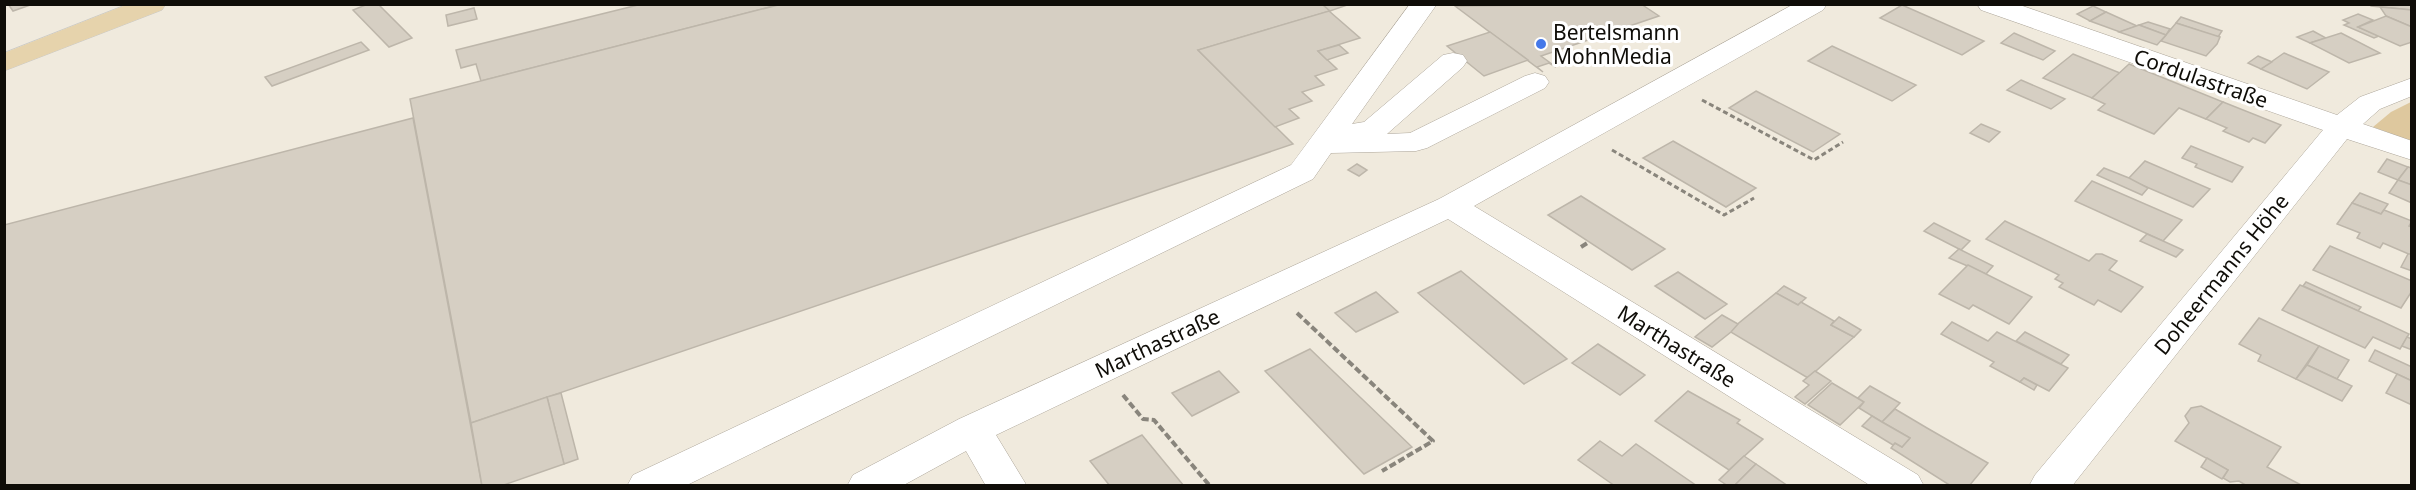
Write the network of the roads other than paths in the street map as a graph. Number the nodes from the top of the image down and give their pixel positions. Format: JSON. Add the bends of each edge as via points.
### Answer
{"nodes":[{"id":1,"x":153,"y":4,"type":"edge"},
{"id":2,"x":1424,"y":4,"type":"edge"},
{"id":3,"x":1814,"y":4,"type":"edge"},
{"id":4,"x":1990,"y":4,"type":"edge"},
{"id":5,"x":1453,"y":61,"type":"dead end"},
{"id":6,"x":4,"y":63,"type":"edge"},
{"id":7,"x":1536,"y":82,"type":"dead end"},
{"id":8,"x":2412,"y":86,"type":"edge"},
{"id":9,"x":2341,"y":127,"type":"junction"},
{"id":10,"x":1325,"y":140,"type":"junction"},
{"id":11,"x":2412,"y":152,"type":"edge"},
{"id":12,"x":1450,"y":206,"type":"junction"},
{"id":13,"x":973,"y":429,"type":"junction"},
{"id":14,"x":647,"y":486,"type":"edge"},
{"id":15,"x":867,"y":486,"type":"edge"},
{"id":16,"x":1006,"y":486,"type":"edge"},
{"id":17,"x":1904,"y":486,"type":"edge"},
{"id":18,"x":2049,"y":486,"type":"edge"}],
"edges":[{"from":1,"to":6,"type":"main road"},
{"from":2,"to":10,"type":"street"},
{"from":3,"to":12,"type":"street","name":"Marthastraße"},
{"from":4,"to":9,"type":"street","name":"Cordulastraße"},
{"from":5,"to":10,"type":"street","via":[[1373,130]]},
{"from":7,"to":10,"type":"street","via":[[1416,142]]},
{"from":8,"to":9,"type":"street","name":"Doheermanns Höhe","via":[[2370,103]]},
{"from":9,"to":11,"type":"street","name":"Cordulastraße"},
{"from":9,"to":18,"type":"street","name":"Doheermanns Höhe"},
{"from":10,"to":14,"type":"street","via":[[1302,172]]},
{"from":12,"to":13,"type":"street","name":"Marthastraße"},
{"from":12,"to":17,"type":"street","name":"Marthastraße"},
{"from":13,"to":15,"type":"street","name":"Marthastraße"},
{"from":13,"to":16,"type":"street"}]}
